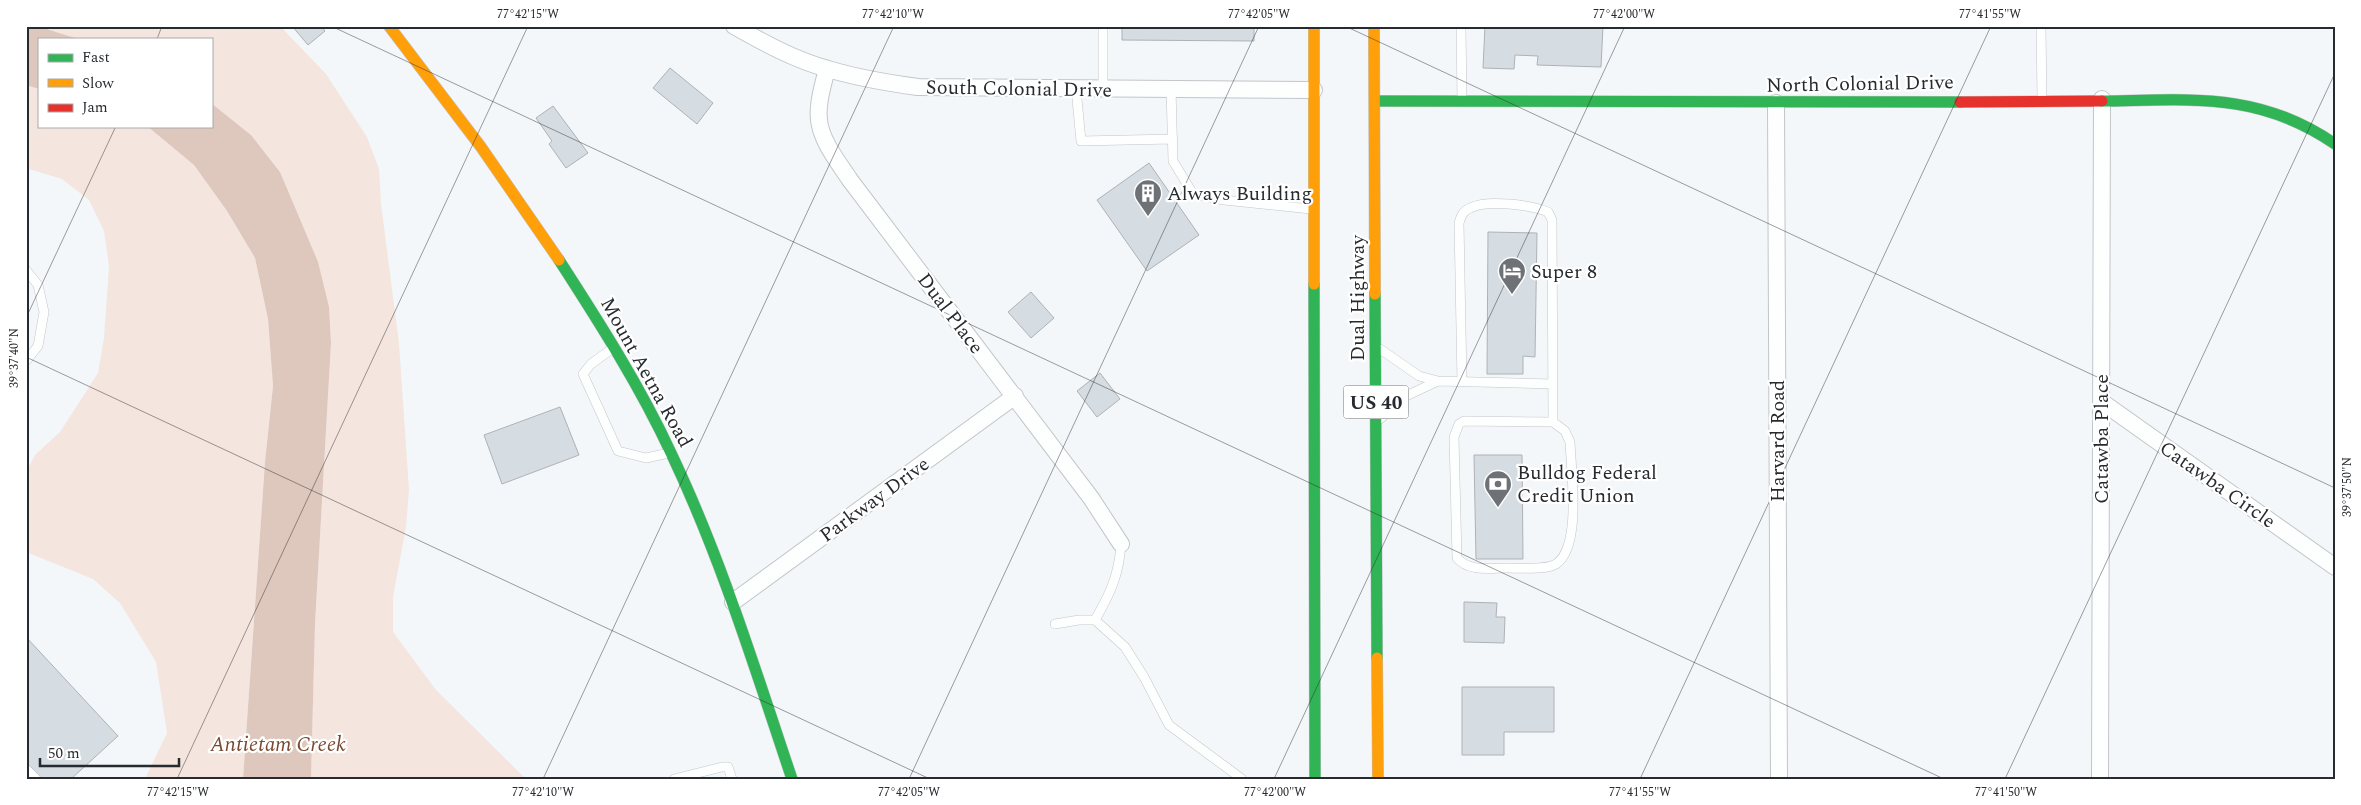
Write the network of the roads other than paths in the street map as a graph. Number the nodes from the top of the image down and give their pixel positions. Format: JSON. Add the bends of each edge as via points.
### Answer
{"nodes":[{"id":1,"x":389,"y":26,"type":"edge"},
{"id":2,"x":734,"y":26,"type":"edge"},
{"id":3,"x":1102,"y":26,"type":"edge"},
{"id":4,"x":1314,"y":26,"type":"edge"},
{"id":5,"x":1374,"y":26,"type":"edge"},
{"id":6,"x":1461,"y":26,"type":"edge"},
{"id":7,"x":2041,"y":26,"type":"edge"},
{"id":8,"x":827,"y":69,"type":"junction"},
{"id":9,"x":1076,"y":89,"type":"junction"},
{"id":10,"x":1171,"y":89,"type":"junction"},
{"id":11,"x":1103,"y":90,"type":"junction"},
{"id":12,"x":1314,"y":90,"type":"junction"},
{"id":13,"x":2042,"y":100,"type":"junction"},
{"id":14,"x":2102,"y":100,"type":"junction"},
{"id":15,"x":1375,"y":101,"type":"junction"},
{"id":16,"x":1462,"y":102,"type":"junction"},
{"id":17,"x":1776,"y":103,"type":"junction"},
{"id":18,"x":1172,"y":139,"type":"junction"},
{"id":19,"x":2335,"y":144,"type":"edge"},
{"id":20,"x":1314,"y":209,"type":"junction"},
{"id":21,"x":26,"y":270,"type":"edge"},
{"id":22,"x":1376,"y":346,"type":"junction"},
{"id":23,"x":613,"y":348,"type":"junction"},
{"id":24,"x":26,"y":361,"type":"edge"},
{"id":25,"x":1438,"y":381,"type":"junction"},
{"id":26,"x":1462,"y":382,"type":"junction"},
{"id":27,"x":1553,"y":384,"type":"junction"},
{"id":28,"x":1014,"y":396,"type":"junction"},
{"id":29,"x":2102,"y":402,"type":"junction"},
{"id":30,"x":1553,"y":422,"type":"junction"},
{"id":31,"x":1376,"y":423,"type":"junction"},
{"id":32,"x":672,"y":453,"type":"junction"},
{"id":33,"x":1121,"y":544,"type":"joint"},
{"id":34,"x":2335,"y":567,"type":"edge"},
{"id":35,"x":733,"y":602,"type":"junction"},
{"id":36,"x":1095,"y":620,"type":"junction"},
{"id":37,"x":1055,"y":624,"type":"dead end"},
{"id":38,"x":26,"y":768,"type":"edge"},
{"id":39,"x":36,"y":779,"type":"edge"},
{"id":40,"x":674,"y":779,"type":"edge"},
{"id":41,"x":732,"y":779,"type":"edge"},
{"id":42,"x":792,"y":779,"type":"edge"},
{"id":43,"x":1242,"y":779,"type":"edge"},
{"id":44,"x":1315,"y":779,"type":"edge"},
{"id":45,"x":1378,"y":779,"type":"edge"},
{"id":46,"x":1779,"y":779,"type":"edge"},
{"id":47,"x":2100,"y":779,"type":"edge"}],
"edges":[{"from":1,"to":23,"type":"street","name":"Mount Aetna Road","via":[[507,182],[579,289]]},
{"from":2,"to":8,"type":"street","name":"South Colonial Drive","via":[[792,56]]},
{"from":3,"to":11,"type":"lane"},
{"from":4,"to":12,"type":"street","number":"US 40"},
{"from":5,"to":15,"type":"street","name":"Dual Highway","number":"US 40"},
{"from":6,"to":16,"type":"lane"},
{"from":7,"to":13,"type":"lane"},
{"from":8,"to":9,"type":"street","name":"South Colonial Drive","via":[[873,81],[918,87]]},
{"from":8,"to":28,"type":"street","name":"Dual Place","via":[[820,98],[819,121],[828,142],[850,180]]},
{"from":9,"to":11,"type":"street","name":"South Colonial Drive"},
{"from":9,"to":18,"type":"lane","via":[[1081,141]]},
{"from":10,"to":11,"type":"street","name":"South Colonial Drive"},
{"from":10,"to":12,"type":"street","name":"South Colonial Drive"},
{"from":10,"to":18,"type":"lane"},
{"from":12,"to":20,"type":"street","number":"US 40"},
{"from":13,"to":14,"type":"street","name":"North Colonial Drive"},
{"from":13,"to":17,"type":"street","name":"North Colonial Drive"},
{"from":14,"to":19,"type":"street","name":"North Colonial Drive","via":[[2214,100],[2255,105],[2286,114]]},
{"from":14,"to":29,"type":"street","name":"Catawba Place"},
{"from":15,"to":16,"type":"street","name":"North Colonial Drive"},
{"from":15,"to":22,"type":"street","name":"Dual Highway","number":"US 40"},
{"from":16,"to":17,"type":"street","name":"North Colonial Drive"},
{"from":17,"to":46,"type":"street","name":"Harvard Road"},
{"from":18,"to":20,"type":"lane","via":[[1173,161],[1193,194]]},
{"from":20,"to":44,"type":"street","number":"US 40"},
{"from":21,"to":24,"type":"lane","via":[[38,285],[44,312],[38,346]]},
{"from":22,"to":25,"type":"lane","via":[[1419,376]]},
{"from":22,"to":31,"type":"street","name":"Dual Highway","number":"US 40"},
{"from":23,"to":32,"type":"street","name":"Mount Aetna Road"},
{"from":23,"to":32,"type":"lane","via":[[583,374],[618,450],[646,458]]},
{"from":25,"to":26,"type":"lane"},
{"from":25,"to":31,"type":"lane","via":[[1406,396]]},
{"from":26,"to":27,"type":"lane"},
{"from":26,"to":27,"type":"lane","via":[[1461,216],[1469,208],[1479,205],[1520,205],[1548,212],[1552,220]]},
{"from":27,"to":30,"type":"lane"},
{"from":28,"to":33,"type":"street","name":"Dual Place"},
{"from":28,"to":35,"type":"street","name":"Parkway Drive"},
{"from":29,"to":34,"type":"street","name":"Catawba Circle"},
{"from":29,"to":47,"type":"street","name":"Catawba Place"},
{"from":30,"to":30,"type":"lane","via":[[1565,431],[1570,442],[1573,530],[1564,556],[1558,563],[1530,568],[1469,567],[1457,558],[1454,437],[1459,424],[1464,421]]},
{"from":31,"to":45,"type":"street","name":"Dual Highway","number":"US 40"},
{"from":32,"to":35,"type":"street","name":"Mount Aetna Road"},
{"from":33,"to":36,"type":"lane","via":[[1113,588]]},
{"from":35,"to":42,"type":"street","name":"Mount Aetna Road"},
{"from":36,"to":37,"type":"lane"},
{"from":36,"to":43,"type":"lane","via":[[1125,647],[1169,725]]},
{"from":38,"to":39,"type":"lane"},
{"from":40,"to":41,"type":"lane","via":[[728,767]]}]}
